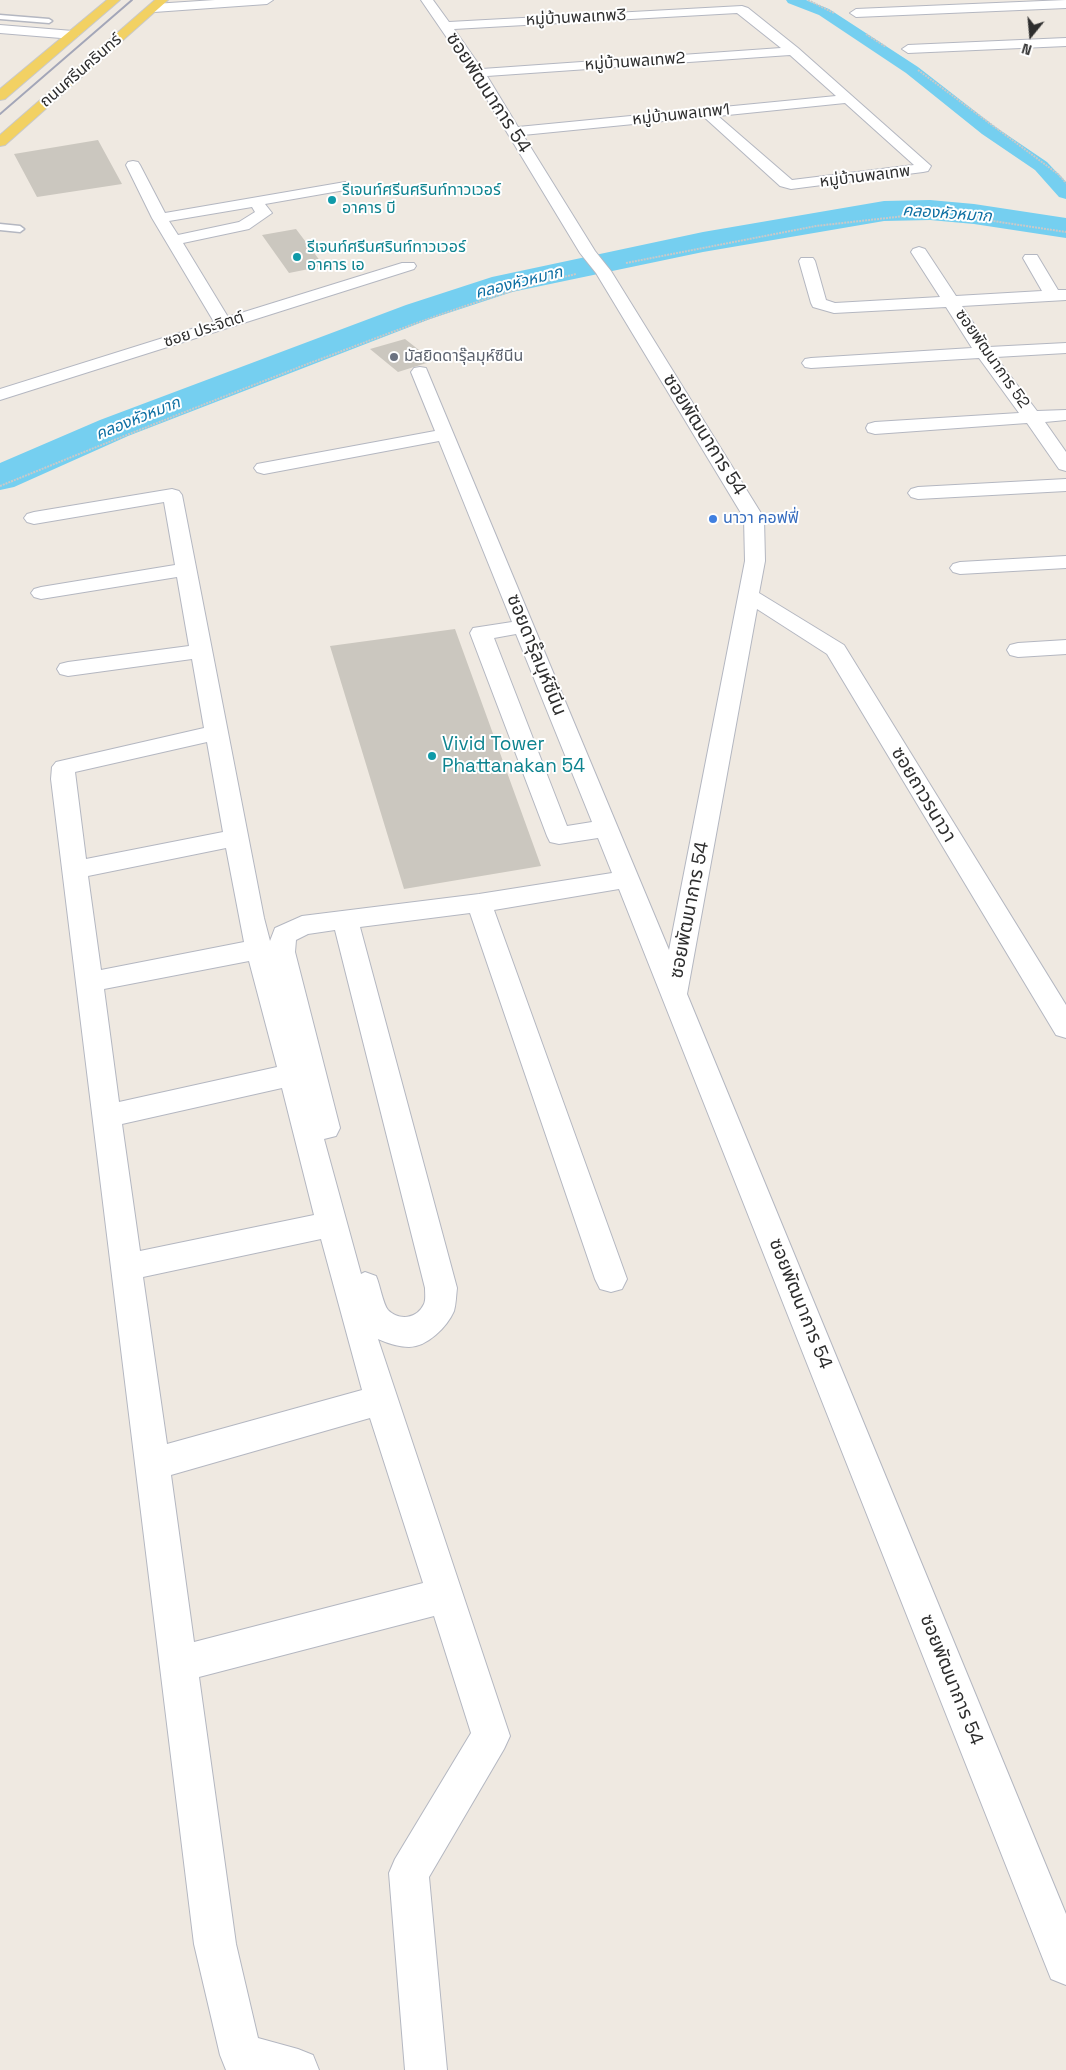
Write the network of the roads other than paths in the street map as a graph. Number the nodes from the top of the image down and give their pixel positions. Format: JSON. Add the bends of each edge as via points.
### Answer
{"nodes":[{"id":1,"x":114,"y":0,"type":"edge"},
{"id":2,"x":170,"y":0,"type":"edge"},
{"id":3,"x":266,"y":0,"type":"edge"},
{"id":4,"x":427,"y":0,"type":"edge"},
{"id":5,"x":159,"y":3,"type":"edge"},
{"id":6,"x":1032,"y":3,"type":"edge"},
{"id":7,"x":1066,"y":4,"type":"edge"},
{"id":8,"x":738,"y":9,"type":"joint"},
{"id":9,"x":856,"y":13,"type":"dead end"},
{"id":10,"x":0,"y":17,"type":"edge"},
{"id":11,"x":1048,"y":17,"type":"dead end"},
{"id":12,"x":49,"y":21,"type":"dead end"},
{"id":13,"x":445,"y":26,"type":"junction"},
{"id":14,"x":0,"y":29,"type":"edge"},
{"id":15,"x":73,"y":35,"type":"junction"},
{"id":16,"x":117,"y":39,"type":"junction"},
{"id":17,"x":1066,"y":42,"type":"edge"},
{"id":18,"x":908,"y":49,"type":"dead end"},
{"id":19,"x":793,"y":51,"type":"junction"},
{"id":20,"x":478,"y":73,"type":"junction"},
{"id":21,"x":0,"y":96,"type":"edge"},
{"id":22,"x":847,"y":99,"type":"junction"},
{"id":23,"x":707,"y":112,"type":"junction"},
{"id":24,"x":514,"y":132,"type":"junction"},
{"id":25,"x":0,"y":142,"type":"edge"},
{"id":26,"x":133,"y":164,"type":"dead end"},
{"id":27,"x":346,"y":186,"type":"dead end"},
{"id":28,"x":256,"y":202,"type":"junction"},
{"id":29,"x":160,"y":218,"type":"junction"},
{"id":30,"x":0,"y":227,"type":"edge"},
{"id":31,"x":20,"y":229,"type":"dead end"},
{"id":32,"x":174,"y":240,"type":"junction"},
{"id":33,"x":919,"y":252,"type":"dead end"},
{"id":34,"x":1031,"y":258,"type":"dead end"},
{"id":35,"x":807,"y":261,"type":"dead end"},
{"id":36,"x":408,"y":266,"type":"dead end"},
{"id":37,"x":1060,"y":295,"type":"edge"},
{"id":38,"x":950,"y":301,"type":"junction"},
{"id":39,"x":224,"y":324,"type":"junction"},
{"id":40,"x":1066,"y":348,"type":"edge"},
{"id":41,"x":983,"y":352,"type":"junction"},
{"id":42,"x":811,"y":363,"type":"dead end"},
{"id":43,"x":420,"y":372,"type":"dead end"},
{"id":44,"x":0,"y":395,"type":"edge"},
{"id":45,"x":1066,"y":415,"type":"edge"},
{"id":46,"x":1032,"y":417,"type":"junction"},
{"id":47,"x":875,"y":428,"type":"dead end"},
{"id":48,"x":446,"y":434,"type":"junction"},
{"id":49,"x":1066,"y":465,"type":"edge"},
{"id":50,"x":264,"y":468,"type":"dead end"},
{"id":51,"x":1066,"y":485,"type":"edge"},
{"id":52,"x":918,"y":493,"type":"dead end"},
{"id":53,"x":34,"y":518,"type":"dead end"},
{"id":54,"x":1066,"y":562,"type":"edge"},
{"id":55,"x":960,"y":568,"type":"dead end"},
{"id":56,"x":185,"y":570,"type":"junction"},
{"id":57,"x":40,"y":593,"type":"dead end"},
{"id":58,"x":748,"y":595,"type":"junction"},
{"id":59,"x":524,"y":627,"type":"junction"},
{"id":60,"x":1066,"y":647,"type":"edge"},
{"id":61,"x":1018,"y":650,"type":"dead end"},
{"id":62,"x":201,"y":651,"type":"junction"},
{"id":63,"x":68,"y":669,"type":"dead end"},
{"id":64,"x":216,"y":733,"type":"junction"},
{"id":65,"x":606,"y":828,"type":"junction"},
{"id":66,"x":236,"y":838,"type":"junction"},
{"id":67,"x":75,"y":870,"type":"junction"},
{"id":68,"x":627,"y":879,"type":"junction"},
{"id":69,"x":479,"y":903,"type":"junction"},
{"id":70,"x":344,"y":920,"type":"junction"},
{"id":71,"x":259,"y":948,"type":"junction"},
{"id":72,"x":89,"y":982,"type":"junction"},
{"id":73,"x":674,"y":994,"type":"junction"},
{"id":74,"x":1066,"y":1028,"type":"edge"},
{"id":75,"x":292,"y":1075,"type":"junction"},
{"id":76,"x":106,"y":1116,"type":"junction"},
{"id":77,"x":332,"y":1224,"type":"junction"},
{"id":78,"x":126,"y":1267,"type":"junction"},
{"id":79,"x":611,"y":1279,"type":"dead end"},
{"id":80,"x":381,"y":1400,"type":"junction"},
{"id":81,"x":152,"y":1464,"type":"junction"},
{"id":82,"x":444,"y":1595,"type":"junction"},
{"id":83,"x":178,"y":1664,"type":"junction"},
{"id":84,"x":1066,"y":1964,"type":"edge"},
{"id":85,"x":298,"y":2070,"type":"edge"},
{"id":86,"x":426,"y":2070,"type":"edge"}],
"edges":[{"from":1,"to":15,"type":"main road","name":"ถนนศรีนครินทร์"},
{"from":2,"to":5,"type":"street"},
{"from":3,"to":5,"type":"street"},
{"from":4,"to":13,"type":"street","name":"ซอยพัฒนาการ 54"},
{"from":5,"to":16,"type":"main road","name":"ถนนศรีนครินทร์"},
{"from":6,"to":7,"type":"street"},
{"from":6,"to":9,"type":"street"},
{"from":6,"to":11,"type":"street"},
{"from":8,"to":13,"type":"street","name":"หมู่บ้านพลเทพ3"},
{"from":8,"to":19,"type":"street","name":"หมู่บ้านพลเทพ"},
{"from":10,"to":12,"type":"lane"},
{"from":13,"to":20,"type":"street","name":"ซอยพัฒนาการ 54"},
{"from":14,"to":15,"type":"street"},
{"from":15,"to":16,"type":"main road"},
{"from":15,"to":21,"type":"main road","name":"ถนนศรีนครินทร์"},
{"from":16,"to":25,"type":"main road","name":"ถนนศรีนครินทร์"},
{"from":17,"to":18,"type":"street"},
{"from":19,"to":20,"type":"street","name":"หมู่บ้านพลเทพ2"},
{"from":19,"to":22,"type":"street","name":"หมู่บ้านพลเทพ"},
{"from":20,"to":24,"type":"street","name":"ซอยพัฒนาการ 54"},
{"from":22,"to":23,"type":"street","name":"หมู่บ้านพลเทพ1"},
{"from":22,"to":23,"type":"street","name":"หมู่บ้านพลเทพ","via":[[923,168],[791,185]]},
{"from":23,"to":24,"type":"street","name":"หมู่บ้านพลเทพ1"},
{"from":24,"to":58,"type":"street","name":"ซอยพัฒนาการ 54","via":[[754,518],[755,561]]},
{"from":26,"to":29,"type":"street"},
{"from":27,"to":28,"type":"street"},
{"from":28,"to":29,"type":"street"},
{"from":28,"to":32,"type":"street","via":[[264,213],[244,226]]},
{"from":29,"to":32,"type":"street"},
{"from":30,"to":31,"type":"lane"},
{"from":32,"to":39,"type":"street"},
{"from":33,"to":38,"type":"street","name":"ซอยพัฒนาการ 52"},
{"from":34,"to":37,"type":"street"},
{"from":35,"to":38,"type":"street","via":[[819,303],[825,306]]},
{"from":36,"to":39,"type":"street","name":"ซอย ประจิตต์"},
{"from":37,"to":38,"type":"street"},
{"from":38,"to":41,"type":"street","name":"ซอยพัฒนาการ 52"},
{"from":39,"to":44,"type":"street","name":"ซอย ประจิตต์"},
{"from":40,"to":41,"type":"street"},
{"from":41,"to":42,"type":"street"},
{"from":41,"to":46,"type":"street","name":"ซอยพัฒนาการ 52"},
{"from":43,"to":48,"type":"street","name":"ซอยดารุ๊ลมุห์ซีนีน"},
{"from":45,"to":46,"type":"street"},
{"from":46,"to":47,"type":"street"},
{"from":46,"to":49,"type":"street","name":"ซอยพัฒนาการ 52"},
{"from":48,"to":50,"type":"street"},
{"from":48,"to":59,"type":"street","name":"ซอยดารุ๊ลมุห์ซีนีน"},
{"from":51,"to":52,"type":"street"},
{"from":53,"to":56,"type":"street","via":[[172,496]]},
{"from":54,"to":55,"type":"street"},
{"from":56,"to":57,"type":"street"},
{"from":56,"to":62,"type":"street"},
{"from":58,"to":73,"type":"street","name":"ซอยพัฒนาการ 54"},
{"from":58,"to":74,"type":"street","name":"ซอยถาวรนาวา","via":[[836,650]]},
{"from":59,"to":65,"type":"street","name":"ซอยดารุ๊ลมุห์ซีนีน"},
{"from":59,"to":65,"type":"street","via":[[481,633],[559,836]]},
{"from":60,"to":61,"type":"street"},
{"from":62,"to":63,"type":"street"},
{"from":62,"to":64,"type":"street"},
{"from":64,"to":66,"type":"street"},
{"from":64,"to":67,"type":"street","via":[[64,767]]},
{"from":65,"to":68,"type":"street","name":"ซอยดารุ๊ลมุห์ซีนีน"},
{"from":66,"to":67,"type":"street"},
{"from":66,"to":71,"type":"street"},
{"from":67,"to":72,"type":"street"},
{"from":68,"to":69,"type":"street"},
{"from":68,"to":73,"type":"street","name":"ซอยดารุ๊ลมุห์ซีนีน"},
{"from":69,"to":70,"type":"street"},
{"from":69,"to":79,"type":"street"},
{"from":70,"to":70,"type":"street","via":[[302,925],[284,935],[282,952],[373,1317],[391,1330],[410,1333],[428,1322],[439,1309],[441,1288]]},
{"from":71,"to":72,"type":"street"},
{"from":71,"to":75,"type":"street"},
{"from":72,"to":76,"type":"street"},
{"from":73,"to":84,"type":"street","name":"ซอยพัฒนาการ 54"},
{"from":75,"to":76,"type":"street"},
{"from":75,"to":77,"type":"street"},
{"from":76,"to":78,"type":"street"},
{"from":77,"to":78,"type":"street"},
{"from":77,"to":80,"type":"street"},
{"from":78,"to":81,"type":"street"},
{"from":80,"to":81,"type":"street"},
{"from":80,"to":82,"type":"street"},
{"from":81,"to":83,"type":"street"},
{"from":82,"to":83,"type":"street"},
{"from":82,"to":86,"type":"street","via":[[490,1736],[409,1873]]},
{"from":83,"to":85,"type":"street","via":[[215,1944],[241,2055]]}]}
